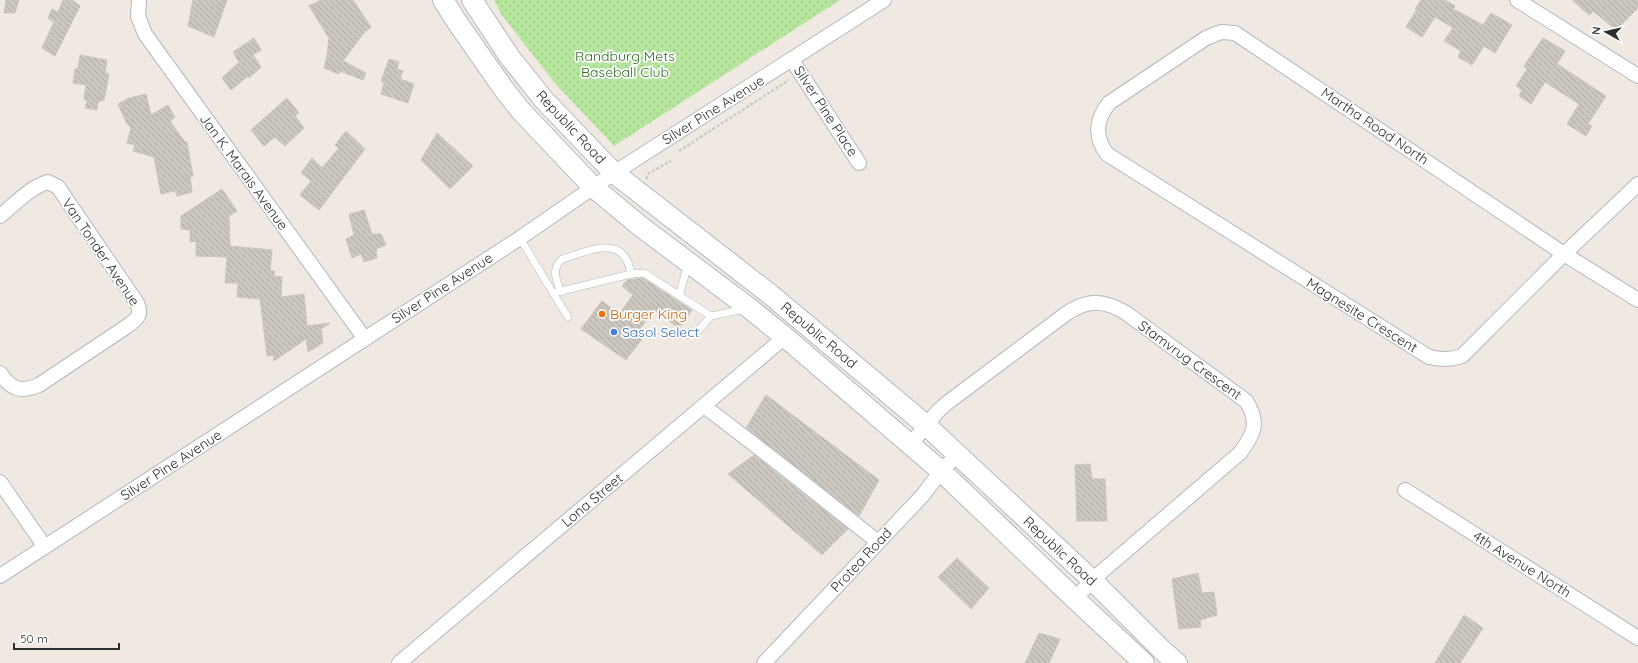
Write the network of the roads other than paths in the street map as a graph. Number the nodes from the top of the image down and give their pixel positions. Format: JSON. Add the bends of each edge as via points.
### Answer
{"nodes":[{"id":1,"x":139,"y":0,"type":"edge"},
{"id":2,"x":443,"y":0,"type":"edge"},
{"id":3,"x":472,"y":0,"type":"edge"},
{"id":4,"x":884,"y":0,"type":"edge"},
{"id":5,"x":1517,"y":0,"type":"edge"},
{"id":6,"x":792,"y":60,"type":"junction"},
{"id":7,"x":1635,"y":69,"type":"edge"},
{"id":8,"x":1109,"y":103,"type":"joint"},
{"id":9,"x":859,"y":163,"type":"dead end"},
{"id":10,"x":614,"y":173,"type":"junction"},
{"id":11,"x":1638,"y":184,"type":"edge"},
{"id":12,"x":593,"y":187,"type":"junction"},
{"id":13,"x":0,"y":216,"type":"edge"},
{"id":14,"x":520,"y":238,"type":"junction"},
{"id":15,"x":1564,"y":254,"type":"junction"},
{"id":16,"x":688,"y":262,"type":"junction"},
{"id":17,"x":631,"y":274,"type":"junction"},
{"id":18,"x":557,"y":293,"type":"junction"},
{"id":19,"x":679,"y":296,"type":"junction"},
{"id":20,"x":1638,"y":300,"type":"edge"},
{"id":21,"x":749,"y":308,"type":"junction"},
{"id":22,"x":711,"y":316,"type":"junction"},
{"id":23,"x":568,"y":317,"type":"dead end"},
{"id":24,"x":678,"y":335,"type":"dead end"},
{"id":25,"x":785,"y":337,"type":"junction"},
{"id":26,"x":365,"y":340,"type":"junction"},
{"id":27,"x":0,"y":372,"type":"edge"},
{"id":28,"x":704,"y":406,"type":"junction"},
{"id":29,"x":927,"y":426,"type":"junction"},
{"id":30,"x":910,"y":445,"type":"junction"},
{"id":31,"x":957,"y":455,"type":"junction"},
{"id":32,"x":941,"y":470,"type":"junction"},
{"id":33,"x":0,"y":482,"type":"edge"},
{"id":34,"x":1405,"y":490,"type":"dead end"},
{"id":35,"x":878,"y":542,"type":"junction"},
{"id":36,"x":45,"y":547,"type":"junction"},
{"id":37,"x":0,"y":576,"type":"edge"},
{"id":38,"x":1092,"y":580,"type":"junction"},
{"id":39,"x":1075,"y":599,"type":"junction"},
{"id":40,"x":1638,"y":638,"type":"edge"},
{"id":41,"x":399,"y":663,"type":"edge"},
{"id":42,"x":764,"y":663,"type":"edge"},
{"id":43,"x":1144,"y":663,"type":"edge"},
{"id":44,"x":1177,"y":663,"type":"edge"}],
"edges":[{"from":1,"to":26,"type":"street","name":"Jan K. Marais Avenue","via":[[138,16],[145,34]]},
{"from":2,"to":12,"type":"main road","name":"Republic Road","via":[[521,111]]},
{"from":3,"to":10,"type":"main road","name":"Republic Road","via":[[509,56],[544,100]]},
{"from":4,"to":6,"type":"street","name":"Silver Pine Avenue"},
{"from":5,"to":7,"type":"street"},
{"from":6,"to":9,"type":"street","name":"Silver Pine Place"},
{"from":6,"to":10,"type":"street","name":"Silver Pine Avenue"},
{"from":8,"to":15,"type":"street","name":"Martha Road North","via":[[1206,38],[1221,32],[1236,33]]},
{"from":8,"to":15,"type":"street","name":"Magnesite Crescent","via":[[1100,116],[1098,131],[1101,147],[1106,154],[1429,357],[1451,360],[1462,356]]},
{"from":10,"to":12,"type":"street","name":"Silver Pine Avenue"},
{"from":10,"to":29,"type":"main road","name":"Republic Road","via":[[771,295]]},
{"from":11,"to":15,"type":"street","name":"Magnesite Crescent"},
{"from":12,"to":14,"type":"street","name":"Silver Pine Avenue"},
{"from":12,"to":16,"type":"main road","name":"Republic Road"},
{"from":13,"to":27,"type":"street","name":"Van Tonder Avenue","via":[[35,188],[48,182],[58,187],[140,310],[137,318],[126,327],[39,385],[25,389],[13,387]]},
{"from":14,"to":18,"type":"lane"},
{"from":14,"to":26,"type":"street","name":"Silver Pine Avenue"},
{"from":15,"to":20,"type":"street","name":"Martha Road North"},
{"from":16,"to":19,"type":"lane"},
{"from":16,"to":21,"type":"main road","name":"Republic Road"},
{"from":17,"to":18,"type":"lane"},
{"from":17,"to":18,"type":"lane","via":[[622,253],[614,249],[599,248],[562,258],[558,262],[555,272]]},
{"from":17,"to":19,"type":"lane","via":[[644,273]]},
{"from":18,"to":23,"type":"lane"},
{"from":19,"to":22,"type":"lane"},
{"from":21,"to":22,"type":"lane"},
{"from":21,"to":25,"type":"main road","name":"Republic Road"},
{"from":22,"to":24,"type":"lane","via":[[698,331],[690,335]]},
{"from":25,"to":28,"type":"street","name":"Lona Street"},
{"from":25,"to":30,"type":"main road","name":"Republic Road"},
{"from":26,"to":36,"type":"street","name":"Silver Pine Avenue"},
{"from":28,"to":35,"type":"street"},
{"from":28,"to":41,"type":"street","name":"Lona Street"},
{"from":29,"to":30,"type":"street","name":"Stamvrug Crescent"},
{"from":29,"to":31,"type":"main road","name":"Republic Road"},
{"from":29,"to":38,"type":"street","name":"Stamvrug Crescent","via":[[947,403],[1067,313],[1089,303],[1103,303],[1126,313],[1246,401],[1255,420],[1251,439],[1240,453]]},
{"from":30,"to":32,"type":"main road","name":"Republic Road"},
{"from":31,"to":32,"type":"street","name":"Protea Road"},
{"from":31,"to":38,"type":"main road","name":"Republic Road"},
{"from":32,"to":35,"type":"street","name":"Protea Road","via":[[923,495]]},
{"from":32,"to":39,"type":"main road","name":"Republic Road"},
{"from":33,"to":36,"type":"street"},
{"from":34,"to":40,"type":"street","name":"4th Avenue North"},
{"from":35,"to":42,"type":"street","name":"Protea Road"},
{"from":36,"to":37,"type":"street","name":"Silver Pine Avenue"},
{"from":38,"to":39,"type":"street","name":"Stamvrug Crescent"},
{"from":38,"to":44,"type":"main road","name":"Republic Road"},
{"from":39,"to":43,"type":"main road","name":"Republic Road"}]}
